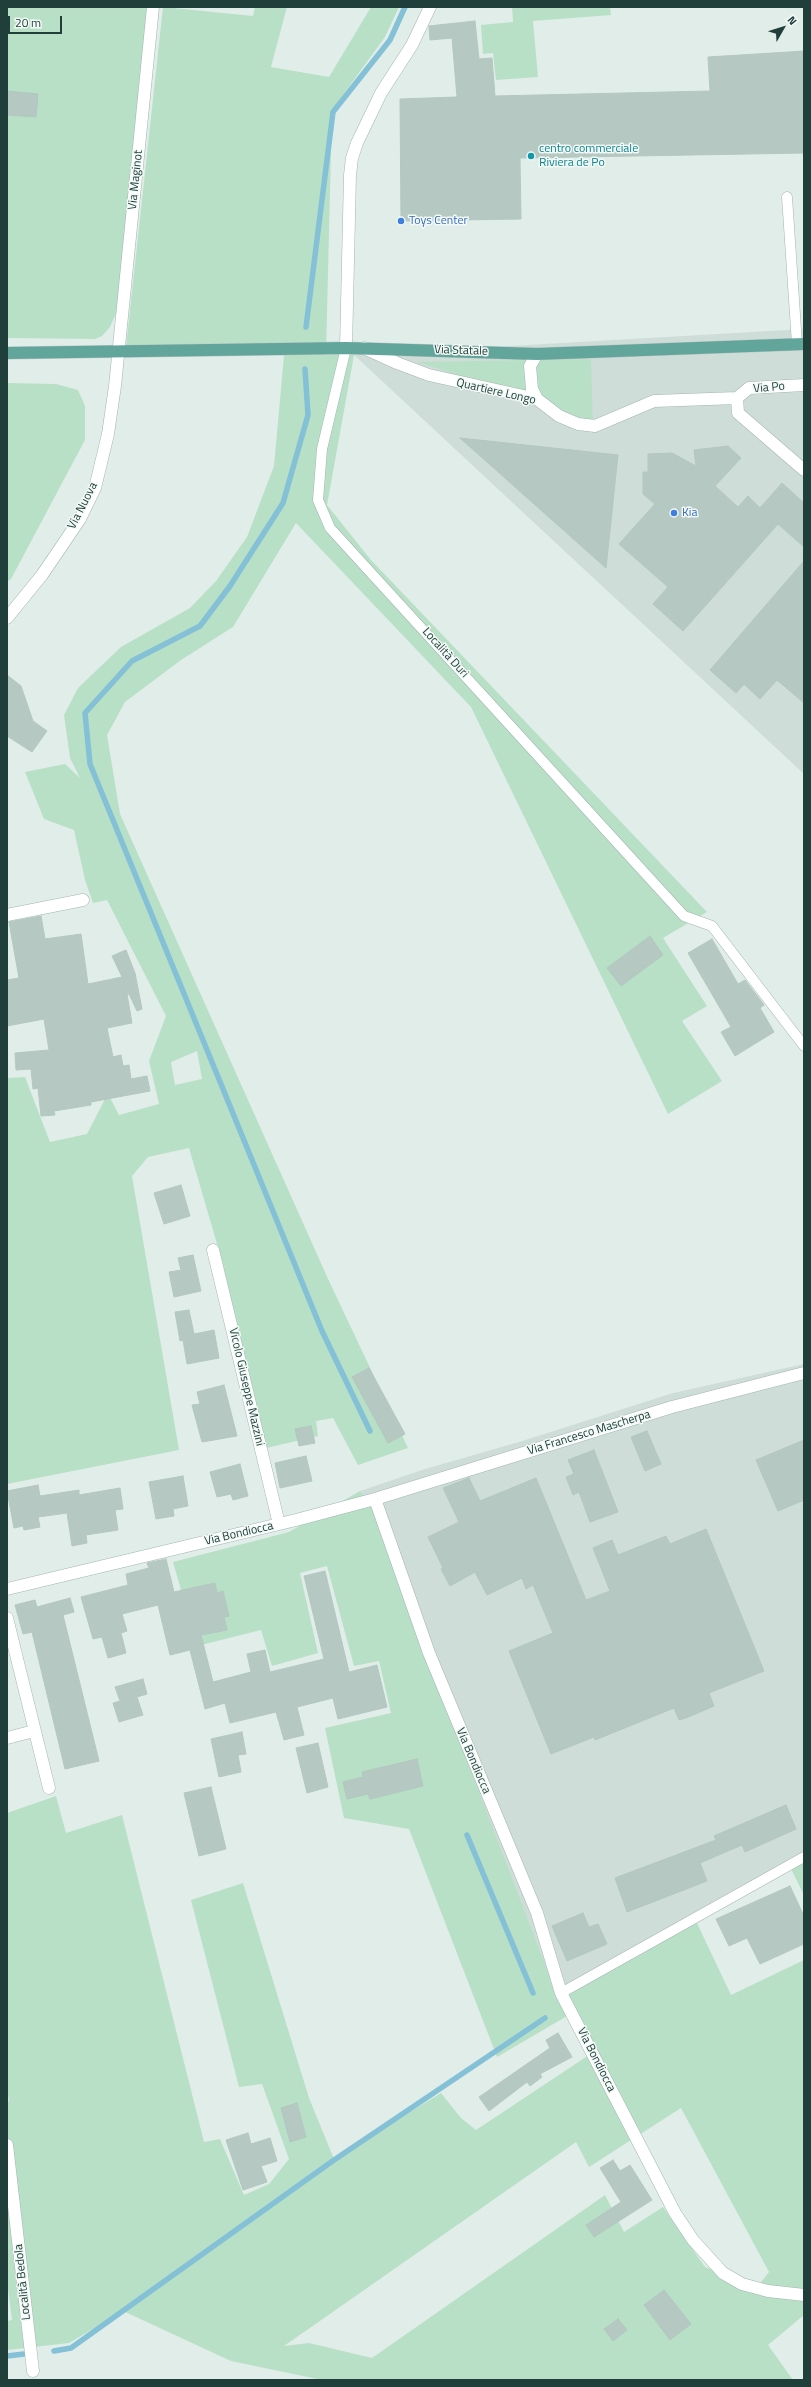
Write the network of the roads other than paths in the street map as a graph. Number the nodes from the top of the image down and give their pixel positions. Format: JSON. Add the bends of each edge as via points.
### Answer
{"nodes":[{"id":1,"x":153,"y":7,"type":"edge"},
{"id":2,"x":430,"y":7,"type":"edge"},
{"id":3,"x":787,"y":198,"type":"dead end"},
{"id":4,"x":800,"y":344,"type":"edge"},
{"id":5,"x":346,"y":348,"type":"junction"},
{"id":6,"x":364,"y":348,"type":"junction"},
{"id":7,"x":118,"y":352,"type":"junction"},
{"id":8,"x":7,"y":353,"type":"edge"},
{"id":9,"x":537,"y":354,"type":"junction"},
{"id":10,"x":804,"y":386,"type":"edge"},
{"id":11,"x":737,"y":398,"type":"junction"},
{"id":12,"x":537,"y":399,"type":"junction"},
{"id":13,"x":804,"y":470,"type":"edge"},
{"id":14,"x":7,"y":618,"type":"edge"},
{"id":15,"x":84,"y":900,"type":"dead end"},
{"id":16,"x":7,"y":915,"type":"edge"},
{"id":17,"x":804,"y":1046,"type":"edge"},
{"id":18,"x":213,"y":1250,"type":"dead end"},
{"id":19,"x":804,"y":1373,"type":"edge"},
{"id":20,"x":375,"y":1499,"type":"junction"},
{"id":21,"x":279,"y":1524,"type":"junction"},
{"id":22,"x":7,"y":1589,"type":"edge"},
{"id":23,"x":7,"y":1618,"type":"edge"},
{"id":24,"x":34,"y":1731,"type":"junction"},
{"id":25,"x":7,"y":1738,"type":"edge"},
{"id":26,"x":49,"y":1788,"type":"dead end"},
{"id":27,"x":804,"y":1856,"type":"edge"},
{"id":28,"x":561,"y":1993,"type":"junction"},
{"id":29,"x":7,"y":2145,"type":"edge"},
{"id":30,"x":804,"y":2295,"type":"edge"},
{"id":31,"x":33,"y":2371,"type":"dead end"}],
"edges":[{"from":1,"to":7,"type":"street","name":"Via Maginot"},
{"from":2,"to":5,"type":"street","via":[[412,45],[381,92],[352,158]]},
{"from":3,"to":4,"type":"lane"},
{"from":4,"to":9,"type":"main road","name":"Via Statale"},
{"from":5,"to":6,"type":"main road","name":"Via Statale"},
{"from":5,"to":7,"type":"main road","name":"Via Statale"},
{"from":5,"to":17,"type":"lane","name":"Località Duri","via":[[322,449],[318,500],[330,528],[684,916],[712,926]]},
{"from":6,"to":9,"type":"main road","name":"Via Statale"},
{"from":6,"to":12,"type":"street","name":"Quartiere Longo","via":[[396,364],[429,375]]},
{"from":7,"to":8,"type":"main road","name":"Via Statale"},
{"from":7,"to":14,"type":"street","name":"Via Nuova","via":[[108,434],[95,488],[80,519]]},
{"from":9,"to":12,"type":"street","via":[[530,366],[532,389]]},
{"from":10,"to":11,"type":"street","name":"Via Po","via":[[749,388]]},
{"from":11,"to":12,"type":"street","name":"Quartiere Longo","via":[[654,401],[595,426],[559,416]]},
{"from":11,"to":13,"type":"street","via":[[738,412]]},
{"from":15,"to":16,"type":"street"},
{"from":18,"to":21,"type":"street","name":"Vicolo Giuseppe Mazzini"},
{"from":19,"to":20,"type":"street","name":"Via Francesco Mascherpa","via":[[672,1407]]},
{"from":20,"to":21,"type":"street","name":"Via Bondiocca"},
{"from":20,"to":28,"type":"street","name":"Via Bondiocca","via":[[429,1653],[537,1913]]},
{"from":21,"to":22,"type":"street","name":"Via Bondiocca"},
{"from":23,"to":24,"type":"street"},
{"from":24,"to":25,"type":"street"},
{"from":24,"to":26,"type":"street"},
{"from":27,"to":28,"type":"lane"},
{"from":28,"to":30,"type":"street","name":"Via Bondiocca","via":[[675,2213],[693,2240],[723,2273],[742,2284],[768,2291]]},
{"from":29,"to":31,"type":"street","name":"Località Bedola"}]}
